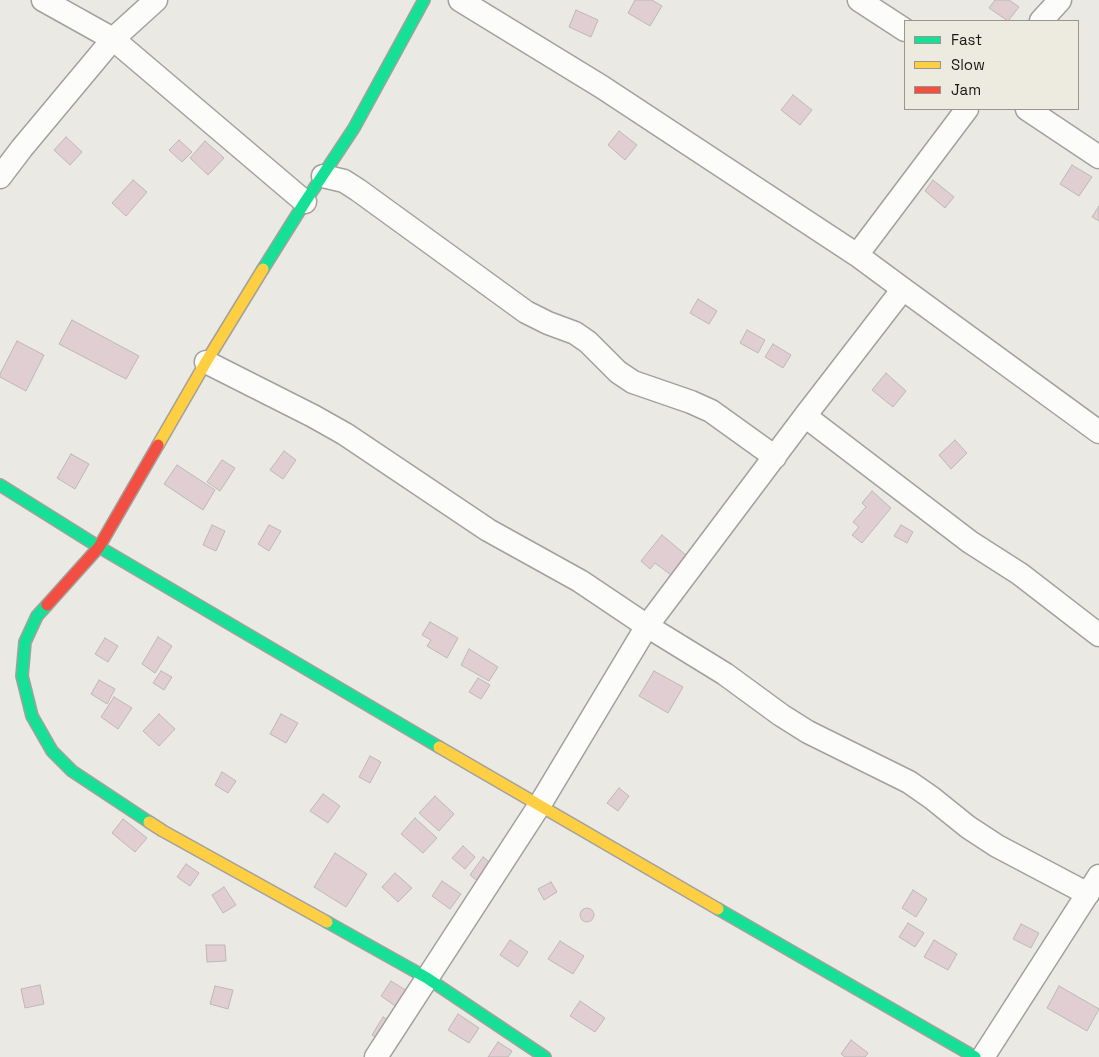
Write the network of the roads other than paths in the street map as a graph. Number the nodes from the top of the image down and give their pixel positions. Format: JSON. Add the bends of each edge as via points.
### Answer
{"nodes":[{"id":1,"x":43,"y":0,"type":"edge"},
{"id":2,"x":156,"y":0,"type":"edge"},
{"id":3,"x":424,"y":0,"type":"edge"},
{"id":4,"x":460,"y":0,"type":"edge"},
{"id":5,"x":859,"y":0,"type":"edge"},
{"id":6,"x":1060,"y":0,"type":"edge"},
{"id":7,"x":1042,"y":20,"type":"edge"},
{"id":8,"x":904,"y":29,"type":"edge"},
{"id":9,"x":113,"y":39,"type":"junction"},
{"id":10,"x":966,"y":110,"type":"edge"},
{"id":11,"x":1028,"y":110,"type":"edge"},
{"id":12,"x":1099,"y":157,"type":"edge"},
{"id":13,"x":323,"y":176,"type":"junction"},
{"id":14,"x":0,"y":177,"type":"edge"},
{"id":15,"x":305,"y":202,"type":"junction"},
{"id":16,"x":857,"y":255,"type":"junction"},
{"id":17,"x":902,"y":289,"type":"junction"},
{"id":18,"x":206,"y":362,"type":"junction"},
{"id":19,"x":805,"y":416,"type":"junction"},
{"id":20,"x":1099,"y":432,"type":"edge"},
{"id":21,"x":774,"y":457,"type":"junction"},
{"id":22,"x":0,"y":485,"type":"edge"},
{"id":23,"x":99,"y":547,"type":"junction"},
{"id":24,"x":647,"y":626,"type":"junction"},
{"id":25,"x":1099,"y":635,"type":"edge"},
{"id":26,"x":539,"y":806,"type":"junction"},
{"id":27,"x":1093,"y":885,"type":"edge"},
{"id":28,"x":426,"y":978,"type":"junction"},
{"id":29,"x":376,"y":1057,"type":"edge"},
{"id":30,"x":544,"y":1057,"type":"edge"},
{"id":31,"x":975,"y":1057,"type":"edge"},
{"id":32,"x":983,"y":1057,"type":"edge"}],
"edges":[{"from":1,"to":9,"type":"street"},
{"from":2,"to":9,"type":"street"},
{"from":3,"to":13,"type":"street","via":[[354,128]]},
{"from":4,"to":16,"type":"street","via":[[602,86]]},
{"from":5,"to":8,"type":"street"},
{"from":6,"to":7,"type":"street"},
{"from":9,"to":14,"type":"street"},
{"from":9,"to":15,"type":"street"},
{"from":10,"to":16,"type":"street"},
{"from":11,"to":12,"type":"street"},
{"from":13,"to":15,"type":"street"},
{"from":13,"to":21,"type":"street","via":[[344,181],[358,190],[526,312],[575,333],[632,382],[710,411]]},
{"from":15,"to":18,"type":"street"},
{"from":16,"to":17,"type":"street"},
{"from":17,"to":19,"type":"street"},
{"from":17,"to":20,"type":"street"},
{"from":18,"to":23,"type":"street"},
{"from":18,"to":24,"type":"street","via":[[345,434],[488,530],[580,581]]},
{"from":19,"to":21,"type":"street"},
{"from":19,"to":25,"type":"street"},
{"from":21,"to":24,"type":"street"},
{"from":22,"to":23,"type":"street"},
{"from":23,"to":26,"type":"street"},
{"from":23,"to":28,"type":"street","via":[[37,616],[25,642],[22,676],[32,716],[52,751],[72,771],[162,831]]},
{"from":24,"to":26,"type":"street"},
{"from":24,"to":27,"type":"street","via":[[725,674],[808,732],[909,782],[997,846]]},
{"from":26,"to":28,"type":"street"},
{"from":26,"to":31,"type":"street"},
{"from":27,"to":32,"type":"street"},
{"from":28,"to":29,"type":"street"},
{"from":28,"to":30,"type":"street"}]}
